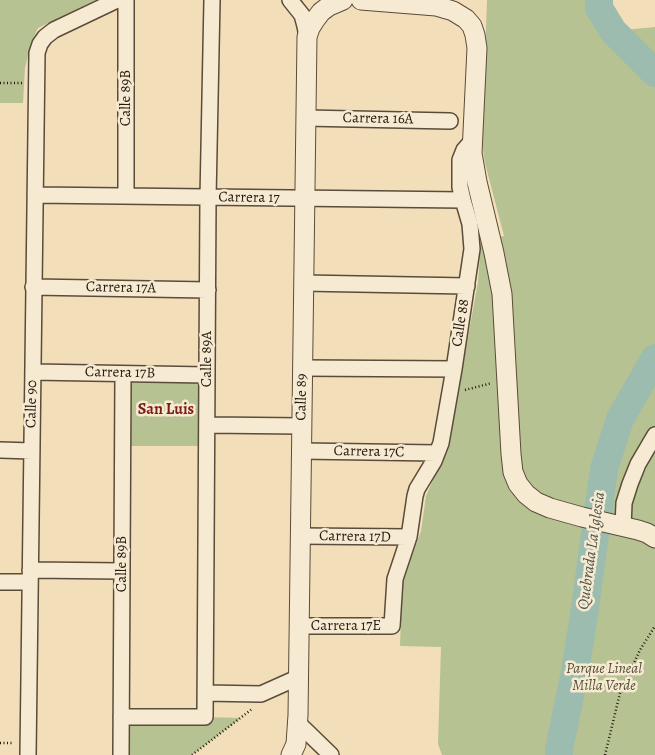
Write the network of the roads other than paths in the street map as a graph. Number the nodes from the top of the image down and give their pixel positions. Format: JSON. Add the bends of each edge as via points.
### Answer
{"nodes":[{"id":1,"x":117,"y":0,"type":"edge"},
{"id":2,"x":126,"y":0,"type":"edge"},
{"id":3,"x":212,"y":0,"type":"edge"},
{"id":4,"x":290,"y":0,"type":"edge"},
{"id":5,"x":342,"y":0,"type":"edge"},
{"id":6,"x":361,"y":0,"type":"edge"},
{"id":7,"x":306,"y":37,"type":"junction"},
{"id":8,"x":305,"y":118,"type":"junction"},
{"id":9,"x":450,"y":121,"type":"dead end"},
{"id":10,"x":472,"y":141,"type":"junction"},
{"id":11,"x":35,"y":195,"type":"junction"},
{"id":12,"x":126,"y":196,"type":"junction"},
{"id":13,"x":208,"y":198,"type":"junction"},
{"id":14,"x":304,"y":199,"type":"junction"},
{"id":15,"x":462,"y":200,"type":"junction"},
{"id":16,"x":303,"y":283,"type":"junction"},
{"id":17,"x":467,"y":286,"type":"junction"},
{"id":18,"x":34,"y":287,"type":"junction"},
{"id":19,"x":208,"y":290,"type":"junction"},
{"id":20,"x":302,"y":368,"type":"junction"},
{"id":21,"x":454,"y":369,"type":"junction"},
{"id":22,"x":33,"y":372,"type":"junction"},
{"id":23,"x":123,"y":374,"type":"junction"},
{"id":24,"x":207,"y":375,"type":"junction"},
{"id":25,"x":207,"y":425,"type":"junction"},
{"id":26,"x":302,"y":426,"type":"junction"},
{"id":27,"x":655,"y":435,"type":"edge"},
{"id":28,"x":0,"y":450,"type":"edge"},
{"id":29,"x":32,"y":451,"type":"junction"},
{"id":30,"x":301,"y":451,"type":"junction"},
{"id":31,"x":437,"y":452,"type":"junction"},
{"id":32,"x":616,"y":525,"type":"junction"},
{"id":33,"x":300,"y":536,"type":"junction"},
{"id":34,"x":409,"y":537,"type":"junction"},
{"id":35,"x":655,"y":538,"type":"edge"},
{"id":36,"x":122,"y":571,"type":"junction"},
{"id":37,"x":30,"y":576,"type":"junction"},
{"id":38,"x":0,"y":582,"type":"edge"},
{"id":39,"x":299,"y":626,"type":"junction"},
{"id":40,"x":392,"y":626,"type":"joint"},
{"id":41,"x":299,"y":677,"type":"junction"},
{"id":42,"x":205,"y":693,"type":"junction"},
{"id":43,"x":121,"y":717,"type":"junction"},
{"id":44,"x":298,"y":723,"type":"junction"},
{"id":45,"x":28,"y":755,"type":"edge"},
{"id":46,"x":121,"y":755,"type":"edge"},
{"id":47,"x":292,"y":755,"type":"edge"},
{"id":48,"x":331,"y":755,"type":"edge"}],
"edges":[{"from":1,"to":11,"type":"street","name":"Calle 90","via":[[54,30],[40,44],[36,83]]},
{"from":2,"to":12,"type":"street","name":"Calle 89B"},
{"from":3,"to":13,"type":"street","name":"Calle 89A"},
{"from":4,"to":7,"type":"street","name":"Calle 89","via":[[302,15]]},
{"from":5,"to":7,"type":"street","name":"Calle 89","via":[[321,12]]},
{"from":6,"to":10,"type":"street","name":"Calle 88","via":[[436,6],[453,11],[472,26],[477,48]]},
{"from":7,"to":8,"type":"street","name":"Calle 89"},
{"from":8,"to":9,"type":"street","name":"Carrera 16A"},
{"from":8,"to":14,"type":"street","name":"Calle 89"},
{"from":10,"to":15,"type":"street","name":"Calle 88","via":[[460,160]]},
{"from":10,"to":32,"type":"street","via":[[477,182],[502,294],[513,472],[518,484],[536,502]]},
{"from":11,"to":12,"type":"street","name":"Carrera 17"},
{"from":11,"to":18,"type":"street","name":"Calle 90"},
{"from":12,"to":13,"type":"street","name":"Carrera 17"},
{"from":13,"to":14,"type":"street","name":"Carrera 17"},
{"from":13,"to":19,"type":"street","name":"Calle 89A"},
{"from":14,"to":15,"type":"street","name":"Carrera 17"},
{"from":14,"to":16,"type":"street","name":"Calle 89"},
{"from":15,"to":17,"type":"street","name":"Calle 88","via":[[472,237]]},
{"from":16,"to":17,"type":"street"},
{"from":16,"to":20,"type":"street","name":"Calle 89"},
{"from":17,"to":21,"type":"street","name":"Calle 88"},
{"from":18,"to":19,"type":"street","name":"Carrera 17A"},
{"from":18,"to":22,"type":"street","name":"Calle 90"},
{"from":19,"to":24,"type":"street","name":"Calle 89A"},
{"from":20,"to":21,"type":"street"},
{"from":20,"to":26,"type":"street","name":"Calle 89"},
{"from":21,"to":31,"type":"street","name":"Calle 88"},
{"from":22,"to":23,"type":"street","name":"Carrera 17B"},
{"from":22,"to":29,"type":"street","name":"Calle 90"},
{"from":23,"to":24,"type":"street","name":"Carrera 17B"},
{"from":23,"to":36,"type":"street","name":"Calle 89B"},
{"from":24,"to":25,"type":"street","name":"Calle 89A"},
{"from":25,"to":26,"type":"street"},
{"from":25,"to":42,"type":"street","name":"Calle 89A"},
{"from":26,"to":30,"type":"street","name":"Calle 89"},
{"from":27,"to":32,"type":"street","via":[[638,464]]},
{"from":28,"to":29,"type":"street"},
{"from":29,"to":37,"type":"street","name":"Calle 90"},
{"from":30,"to":31,"type":"street","name":"Carrera 17C"},
{"from":30,"to":33,"type":"street","name":"Calle 89"},
{"from":31,"to":34,"type":"street","name":"Calle 88","via":[[415,496]]},
{"from":32,"to":35,"type":"street","via":[[648,533]]},
{"from":33,"to":34,"type":"street","name":"Carrera 17D"},
{"from":33,"to":39,"type":"street","name":"Calle 89"},
{"from":34,"to":40,"type":"street","name":"Calle 88","via":[[395,579]]},
{"from":36,"to":37,"type":"street"},
{"from":36,"to":43,"type":"street","name":"Calle 89B"},
{"from":37,"to":38,"type":"street"},
{"from":37,"to":45,"type":"street","name":"Calle 90"},
{"from":39,"to":40,"type":"street","name":"Carrera 17E"},
{"from":39,"to":41,"type":"street","name":"Calle 89"},
{"from":41,"to":42,"type":"street","via":[[261,694]]},
{"from":41,"to":44,"type":"street","name":"Calle 89"},
{"from":42,"to":43,"type":"street","name":"Calle 89A","via":[[205,717]]},
{"from":43,"to":46,"type":"street","name":"Calle 89B"},
{"from":44,"to":47,"type":"street","name":"Calle 89"},
{"from":44,"to":48,"type":"street"}]}
